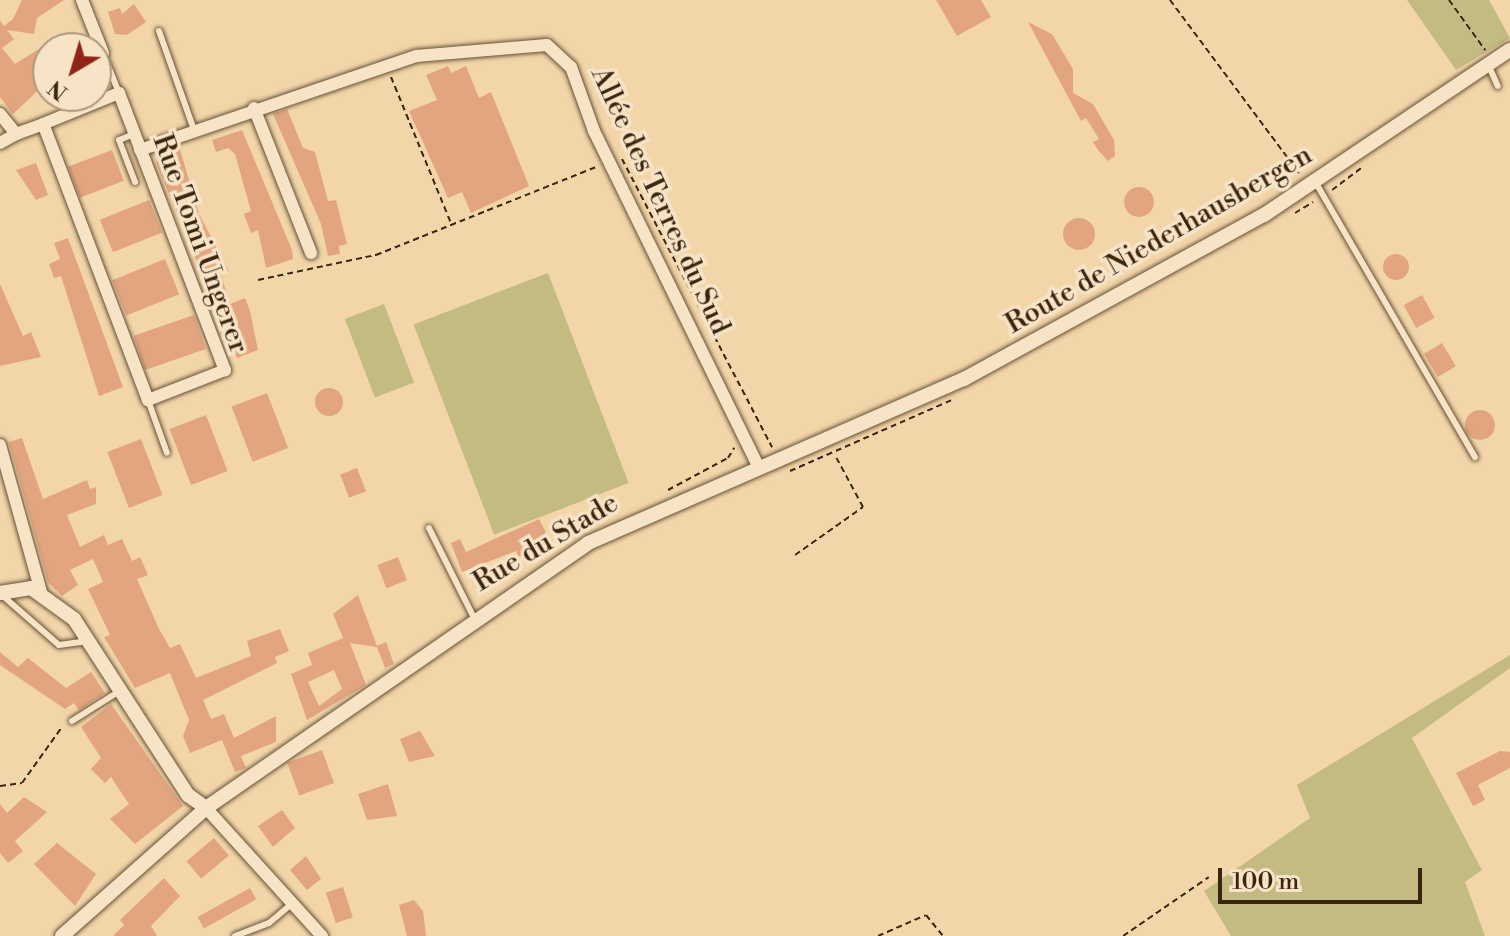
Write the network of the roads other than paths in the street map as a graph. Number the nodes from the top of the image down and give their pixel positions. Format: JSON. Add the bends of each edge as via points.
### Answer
{"nodes":[{"id":1,"x":82,"y":0,"type":"edge"},
{"id":2,"x":159,"y":31,"type":"dead end"},
{"id":3,"x":95,"y":32,"type":"edge"},
{"id":4,"x":1510,"y":50,"type":"edge"},
{"id":5,"x":1488,"y":62,"type":"junction"},
{"id":6,"x":112,"y":76,"type":"edge"},
{"id":7,"x":1498,"y":86,"type":"dead end"},
{"id":8,"x":119,"y":93,"type":"junction"},
{"id":9,"x":254,"y":108,"type":"junction"},
{"id":10,"x":0,"y":114,"type":"edge"},
{"id":11,"x":43,"y":124,"type":"junction"},
{"id":12,"x":193,"y":127,"type":"junction"},
{"id":13,"x":16,"y":134,"type":"junction"},
{"id":14,"x":134,"y":134,"type":"junction"},
{"id":15,"x":0,"y":143,"type":"edge"},
{"id":16,"x":140,"y":150,"type":"junction"},
{"id":17,"x":135,"y":182,"type":"dead end"},
{"id":18,"x":1313,"y":185,"type":"junction"},
{"id":19,"x":311,"y":253,"type":"dead end"},
{"id":20,"x":948,"y":388,"type":"joint"},
{"id":21,"x":148,"y":400,"type":"junction"},
{"id":22,"x":0,"y":445,"type":"edge"},
{"id":23,"x":167,"y":453,"type":"dead end"},
{"id":24,"x":1475,"y":457,"type":"dead end"},
{"id":25,"x":758,"y":466,"type":"junction"},
{"id":26,"x":429,"y":528,"type":"dead end"},
{"id":27,"x":41,"y":592,"type":"junction"},
{"id":28,"x":0,"y":593,"type":"edge"},
{"id":29,"x":474,"y":618,"type":"junction"},
{"id":30,"x":90,"y":641,"type":"junction"},
{"id":31,"x":122,"y":690,"type":"junction"},
{"id":32,"x":72,"y":721,"type":"dead end"},
{"id":33,"x":206,"y":808,"type":"junction"},
{"id":34,"x":293,"y":903,"type":"junction"},
{"id":35,"x":62,"y":936,"type":"edge"},
{"id":36,"x":235,"y":936,"type":"edge"},
{"id":37,"x":322,"y":936,"type":"edge"}],
"edges":[{"from":1,"to":3,"type":"street"},
{"from":2,"to":12,"type":"lane"},
{"from":4,"to":5,"type":"street","name":"Route de Niederhausbergen"},
{"from":5,"to":7,"type":"lane"},
{"from":5,"to":18,"type":"street","name":"Route de Niederhausbergen"},
{"from":6,"to":8,"type":"lane","name":"Rue Tomi Ungerer"},
{"from":8,"to":11,"type":"street"},
{"from":8,"to":14,"type":"street","name":"Rue Tomi Ungerer"},
{"from":9,"to":12,"type":"street","name":"Allée des Terres du Sud"},
{"from":9,"to":19,"type":"street"},
{"from":9,"to":25,"type":"street","name":"Allée des Terres du Sud","via":[[416,56],[547,45],[571,67],[609,161]]},
{"from":10,"to":13,"type":"street"},
{"from":11,"to":13,"type":"street"},
{"from":11,"to":21,"type":"street"},
{"from":12,"to":16,"type":"street","name":"Allée des Terres du Sud"},
{"from":13,"to":15,"type":"street"},
{"from":14,"to":16,"type":"street","name":"Rue Tomi Ungerer"},
{"from":14,"to":17,"type":"lane","via":[[119,140]]},
{"from":16,"to":21,"type":"street","name":"Rue Tomi Ungerer","via":[[225,370]]},
{"from":18,"to":20,"type":"street","name":"Route de Niederhausbergen"},
{"from":18,"to":24,"type":"lane"},
{"from":20,"to":25,"type":"street","name":"Rue du Stade","via":[[827,442]]},
{"from":21,"to":23,"type":"lane"},
{"from":22,"to":27,"type":"street"},
{"from":25,"to":29,"type":"street","name":"Rue du Stade","via":[[588,543]]},
{"from":26,"to":29,"type":"lane"},
{"from":27,"to":28,"type":"street","via":[[24,586]]},
{"from":27,"to":30,"type":"street"},
{"from":28,"to":30,"type":"lane","via":[[59,645]]},
{"from":29,"to":33,"type":"street","name":"Rue du Stade"},
{"from":30,"to":31,"type":"street"},
{"from":31,"to":32,"type":"lane"},
{"from":31,"to":33,"type":"street","via":[[188,795]]},
{"from":33,"to":34,"type":"street"},
{"from":33,"to":35,"type":"street","name":"Rue du Stade"},
{"from":34,"to":36,"type":"lane","via":[[269,923]]},
{"from":34,"to":37,"type":"street"}]}
